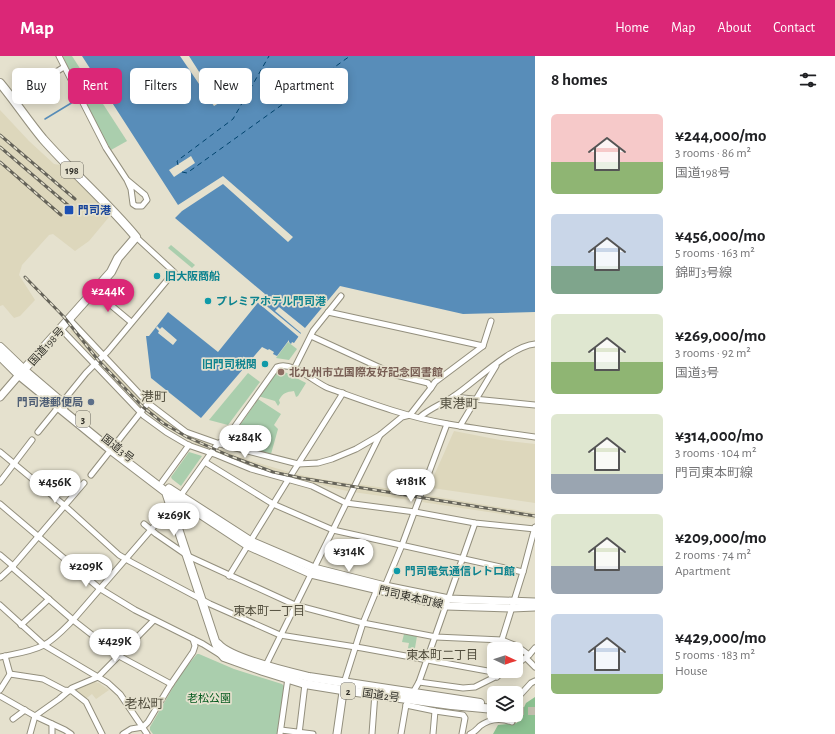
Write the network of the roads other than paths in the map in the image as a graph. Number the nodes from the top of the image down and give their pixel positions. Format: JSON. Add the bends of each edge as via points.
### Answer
{"nodes":[{"id":1,"x":59,"y":56,"type":"edge"},
{"id":2,"x":64,"y":67,"type":"junction"},
{"id":3,"x":60,"y":70,"type":"edge"},
{"id":4,"x":0,"y":83,"type":"edge"},
{"id":5,"x":12,"y":98,"type":"edge"},
{"id":6,"x":17,"y":104,"type":"edge"},
{"id":7,"x":127,"y":180,"type":"junction"},
{"id":8,"x":136,"y":237,"type":"junction"},
{"id":9,"x":94,"y":291,"type":"junction"},
{"id":10,"x":341,"y":296,"type":"dead end"},
{"id":11,"x":328,"y":312,"type":"junction"},
{"id":12,"x":69,"y":319,"type":"junction"},
{"id":13,"x":491,"y":321,"type":"dead end"},
{"id":14,"x":131,"y":322,"type":"junction"},
{"id":15,"x":61,"y":329,"type":"junction"},
{"id":16,"x":311,"y":336,"type":"junction"},
{"id":17,"x":535,"y":344,"type":"edge"},
{"id":18,"x":483,"y":346,"type":"junction"},
{"id":19,"x":0,"y":347,"type":"edge"},
{"id":20,"x":104,"y":355,"type":"junction"},
{"id":21,"x":0,"y":356,"type":"edge"},
{"id":22,"x":95,"y":364,"type":"junction"},
{"id":23,"x":497,"y":364,"type":"junction"},
{"id":24,"x":294,"y":369,"type":"junction"},
{"id":25,"x":21,"y":373,"type":"junction"},
{"id":26,"x":430,"y":388,"type":"junction"},
{"id":27,"x":343,"y":393,"type":"junction"},
{"id":28,"x":0,"y":397,"type":"edge"},
{"id":29,"x":453,"y":397,"type":"junction"},
{"id":30,"x":476,"y":399,"type":"junction"},
{"id":31,"x":148,"y":403,"type":"junction"},
{"id":32,"x":535,"y":404,"type":"edge"},
{"id":33,"x":60,"y":405,"type":"junction"},
{"id":34,"x":141,"y":412,"type":"junction"},
{"id":35,"x":410,"y":415,"type":"junction"},
{"id":36,"x":420,"y":417,"type":"junction"},
{"id":37,"x":447,"y":424,"type":"junction"},
{"id":38,"x":460,"y":426,"type":"junction"},
{"id":39,"x":38,"y":432,"type":"dead end"},
{"id":40,"x":380,"y":436,"type":"junction"},
{"id":41,"x":535,"y":437,"type":"edge"},
{"id":42,"x":32,"y":440,"type":"dead end"},
{"id":43,"x":220,"y":444,"type":"junction"},
{"id":44,"x":189,"y":445,"type":"junction"},
{"id":45,"x":113,"y":448,"type":"junction"},
{"id":46,"x":0,"y":452,"type":"edge"},
{"id":47,"x":212,"y":453,"type":"junction"},
{"id":48,"x":205,"y":462,"type":"junction"},
{"id":49,"x":14,"y":464,"type":"junction"},
{"id":50,"x":298,"y":464,"type":"junction"},
{"id":51,"x":91,"y":475,"type":"dead end"},
{"id":52,"x":288,"y":480,"type":"junction"},
{"id":53,"x":0,"y":482,"type":"edge"},
{"id":54,"x":162,"y":482,"type":"junction"},
{"id":55,"x":84,"y":483,"type":"dead end"},
{"id":56,"x":168,"y":491,"type":"junction"},
{"id":57,"x":179,"y":497,"type":"junction"},
{"id":58,"x":346,"y":503,"type":"junction"},
{"id":59,"x":0,"y":504,"type":"edge"},
{"id":60,"x":273,"y":504,"type":"junction"},
{"id":61,"x":65,"y":506,"type":"junction"},
{"id":62,"x":171,"y":506,"type":"junction"},
{"id":63,"x":414,"y":512,"type":"junction"},
{"id":64,"x":475,"y":523,"type":"junction"},
{"id":65,"x":144,"y":524,"type":"dead end"},
{"id":66,"x":535,"y":528,"type":"edge"},
{"id":67,"x":150,"y":530,"type":"junction"},
{"id":68,"x":333,"y":530,"type":"junction"},
{"id":69,"x":39,"y":536,"type":"junction"},
{"id":70,"x":249,"y":543,"type":"junction"},
{"id":71,"x":402,"y":545,"type":"junction"},
{"id":72,"x":0,"y":555,"type":"edge"},
{"id":73,"x":188,"y":556,"type":"junction"},
{"id":74,"x":125,"y":558,"type":"junction"},
{"id":75,"x":463,"y":559,"type":"junction"},
{"id":76,"x":13,"y":566,"type":"junction"},
{"id":77,"x":312,"y":571,"type":"junction"},
{"id":78,"x":523,"y":572,"type":"junction"},
{"id":79,"x":229,"y":576,"type":"junction"},
{"id":80,"x":0,"y":578,"type":"edge"},
{"id":81,"x":385,"y":586,"type":"junction"},
{"id":82,"x":100,"y":588,"type":"junction"},
{"id":83,"x":377,"y":590,"type":"junction"},
{"id":84,"x":49,"y":599,"type":"junction"},
{"id":85,"x":514,"y":600,"type":"junction"},
{"id":86,"x":202,"y":601,"type":"junction"},
{"id":87,"x":535,"y":602,"type":"edge"},
{"id":88,"x":448,"y":603,"type":"junction"},
{"id":89,"x":0,"y":605,"type":"edge"},
{"id":90,"x":295,"y":605,"type":"junction"},
{"id":91,"x":535,"y":607,"type":"edge"},
{"id":92,"x":512,"y":608,"type":"junction"},
{"id":93,"x":73,"y":620,"type":"junction"},
{"id":94,"x":154,"y":620,"type":"junction"},
{"id":95,"x":363,"y":623,"type":"junction"},
{"id":96,"x":21,"y":624,"type":"junction"},
{"id":97,"x":213,"y":635,"type":"junction"},
{"id":98,"x":280,"y":635,"type":"junction"},
{"id":99,"x":436,"y":637,"type":"junction"},
{"id":100,"x":193,"y":639,"type":"junction"},
{"id":101,"x":502,"y":640,"type":"junction"},
{"id":102,"x":203,"y":644,"type":"junction"},
{"id":103,"x":44,"y":645,"type":"junction"},
{"id":104,"x":356,"y":646,"type":"junction"},
{"id":105,"x":535,"y":648,"type":"edge"},
{"id":106,"x":217,"y":649,"type":"junction"},
{"id":107,"x":225,"y":654,"type":"junction"},
{"id":108,"x":2,"y":656,"type":"edge"},
{"id":109,"x":119,"y":656,"type":"junction"},
{"id":110,"x":528,"y":657,"type":"junction"},
{"id":111,"x":427,"y":659,"type":"junction"},
{"id":112,"x":523,"y":660,"type":"edge"},
{"id":113,"x":266,"y":665,"type":"junction"},
{"id":114,"x":535,"y":667,"type":"edge"},
{"id":115,"x":487,"y":669,"type":"edge"},
{"id":116,"x":10,"y":674,"type":"junction"},
{"id":117,"x":289,"y":675,"type":"junction"},
{"id":118,"x":98,"y":677,"type":"junction"},
{"id":119,"x":495,"y":678,"type":"edge"},
{"id":120,"x":535,"y":681,"type":"edge"},
{"id":121,"x":419,"y":682,"type":"junction"},
{"id":122,"x":171,"y":684,"type":"junction"},
{"id":123,"x":305,"y":684,"type":"junction"},
{"id":124,"x":343,"y":687,"type":"junction"},
{"id":125,"x":0,"y":690,"type":"edge"},
{"id":126,"x":68,"y":690,"type":"junction"},
{"id":127,"x":375,"y":691,"type":"junction"},
{"id":128,"x":523,"y":692,"type":"edge"},
{"id":129,"x":0,"y":696,"type":"edge"},
{"id":130,"x":409,"y":699,"type":"junction"},
{"id":131,"x":487,"y":707,"type":"edge"},
{"id":132,"x":25,"y":710,"type":"junction"},
{"id":133,"x":435,"y":711,"type":"junction"},
{"id":134,"x":36,"y":716,"type":"junction"},
{"id":135,"x":13,"y":719,"type":"dead end"},
{"id":136,"x":487,"y":722,"type":"edge"},
{"id":137,"x":52,"y":724,"type":"junction"},
{"id":138,"x":143,"y":727,"type":"junction"},
{"id":139,"x":281,"y":732,"type":"edge"},
{"id":140,"x":299,"y":733,"type":"edge"},
{"id":141,"x":30,"y":734,"type":"edge"},
{"id":142,"x":52,"y":734,"type":"edge"},
{"id":143,"x":70,"y":734,"type":"edge"},
{"id":144,"x":102,"y":734,"type":"edge"},
{"id":145,"x":123,"y":734,"type":"edge"},
{"id":146,"x":148,"y":734,"type":"edge"},
{"id":147,"x":313,"y":734,"type":"edge"},
{"id":148,"x":337,"y":734,"type":"edge"},
{"id":149,"x":372,"y":734,"type":"edge"},
{"id":150,"x":401,"y":734,"type":"edge"},
{"id":151,"x":433,"y":734,"type":"edge"},
{"id":152,"x":462,"y":734,"type":"edge"},
{"id":153,"x":470,"y":734,"type":"edge"}],
"edges":[{"from":1,"to":2,"type":"street"},
{"from":2,"to":3,"type":"street"},
{"from":2,"to":7,"type":"street","via":[[106,148]]},
{"from":4,"to":5,"type":"highway"},
{"from":6,"to":8,"type":"highway","number":"198","via":[[42,138],[100,196]]},
{"from":7,"to":7,"type":"street","via":[[145,195],[147,200],[142,206],[133,204]]},
{"from":8,"to":9,"type":"highway","name":"国道198号"},
{"from":8,"to":14,"type":"street","via":[[174,272]]},
{"from":9,"to":12,"type":"highway","name":"国道198号"},
{"from":9,"to":14,"type":"street"},
{"from":10,"to":11,"type":"street"},
{"from":11,"to":16,"type":"street"},
{"from":11,"to":18,"type":"street"},
{"from":12,"to":15,"type":"highway","name":"国道198号"},
{"from":12,"to":20,"type":"street"},
{"from":13,"to":18,"type":"street"},
{"from":14,"to":20,"type":"street"},
{"from":15,"to":22,"type":"street"},
{"from":15,"to":25,"type":"highway","name":"国道198号"},
{"from":16,"to":24,"type":"street"},
{"from":16,"to":26,"type":"street","via":[[396,376],[428,383]]},
{"from":17,"to":23,"type":"street","via":[[517,349]]},
{"from":18,"to":26,"type":"street"},
{"from":19,"to":25,"type":"highway","name":"国道3号","number":"3"},
{"from":20,"to":22,"type":"street"},
{"from":20,"to":31,"type":"street"},
{"from":21,"to":25,"type":"highway","name":"国道3号","number":"3"},
{"from":22,"to":33,"type":"street"},
{"from":22,"to":34,"type":"street"},
{"from":23,"to":29,"type":"street"},
{"from":23,"to":30,"type":"street"},
{"from":24,"to":27,"type":"street","via":[[321,385]]},
{"from":24,"to":43,"type":"street","via":[[288,365],[276,367]]},
{"from":25,"to":28,"type":"main road"},
{"from":25,"to":33,"type":"highway","name":"国道3号","number":"3"},
{"from":26,"to":35,"type":"street"},
{"from":27,"to":35,"type":"street"},
{"from":27,"to":50,"type":"street"},
{"from":29,"to":30,"type":"street"},
{"from":29,"to":36,"type":"street"},
{"from":30,"to":32,"type":"street"},
{"from":30,"to":38,"type":"street"},
{"from":31,"to":34,"type":"street"},
{"from":31,"to":43,"type":"street","via":[[186,432]]},
{"from":33,"to":39,"type":"street"},
{"from":33,"to":45,"type":"highway","name":"国道3号","number":"3"},
{"from":34,"to":44,"type":"street","via":[[166,432]]},
{"from":34,"to":45,"type":"street"},
{"from":35,"to":36,"type":"street"},
{"from":35,"to":40,"type":"street","via":[[402,417]]},
{"from":36,"to":37,"type":"street"},
{"from":37,"to":38,"type":"street"},
{"from":37,"to":63,"type":"street"},
{"from":38,"to":41,"type":"street"},
{"from":40,"to":50,"type":"street","via":[[332,459]]},
{"from":40,"to":58,"type":"street"},
{"from":42,"to":49,"type":"street"},
{"from":43,"to":47,"type":"street"},
{"from":43,"to":50,"type":"street"},
{"from":44,"to":47,"type":"street"},
{"from":44,"to":54,"type":"street"},
{"from":45,"to":51,"type":"street"},
{"from":45,"to":54,"type":"highway","name":"国道3号","number":"3"},
{"from":45,"to":56,"type":"highway","name":"国道3号","number":"3"},
{"from":46,"to":49,"type":"street"},
{"from":47,"to":48,"type":"street"},
{"from":47,"to":52,"type":"street","via":[[251,469]]},
{"from":48,"to":57,"type":"street"},
{"from":48,"to":60,"type":"street"},
{"from":49,"to":53,"type":"street"},
{"from":49,"to":61,"type":"street"},
{"from":50,"to":52,"type":"street"},
{"from":52,"to":58,"type":"street","via":[[312,486]]},
{"from":52,"to":60,"type":"street"},
{"from":54,"to":56,"type":"highway","name":"国道3号","number":"3"},
{"from":55,"to":61,"type":"street"},
{"from":56,"to":57,"type":"main road","name":"門司東本町線"},
{"from":56,"to":62,"type":"highway","name":"国道3号","number":"3"},
{"from":57,"to":62,"type":"street"},
{"from":57,"to":70,"type":"main road","name":"門司東本町線"},
{"from":58,"to":63,"type":"street"},
{"from":58,"to":68,"type":"street"},
{"from":59,"to":69,"type":"street"},
{"from":60,"to":68,"type":"street"},
{"from":60,"to":70,"type":"street"},
{"from":61,"to":69,"type":"street"},
{"from":61,"to":74,"type":"street"},
{"from":62,"to":67,"type":"street"},
{"from":62,"to":73,"type":"highway","name":"国道3号","number":"3"},
{"from":63,"to":64,"type":"street"},
{"from":63,"to":71,"type":"street"},
{"from":64,"to":66,"type":"street"},
{"from":64,"to":75,"type":"street"},
{"from":65,"to":67,"type":"street"},
{"from":66,"to":78,"type":"street"},
{"from":67,"to":73,"type":"street"},
{"from":67,"to":74,"type":"street"},
{"from":68,"to":71,"type":"street"},
{"from":68,"to":77,"type":"street"},
{"from":69,"to":76,"type":"street"},
{"from":69,"to":82,"type":"street"},
{"from":70,"to":77,"type":"main road","name":"門司東本町線"},
{"from":70,"to":79,"type":"street"},
{"from":71,"to":75,"type":"street"},
{"from":71,"to":81,"type":"street"},
{"from":72,"to":76,"type":"street"},
{"from":73,"to":79,"type":"street"},
{"from":73,"to":86,"type":"highway","name":"国道3号","number":"3"},
{"from":74,"to":82,"type":"street"},
{"from":74,"to":86,"type":"street"},
{"from":75,"to":78,"type":"street"},
{"from":75,"to":88,"type":"street"},
{"from":76,"to":80,"type":"street"},
{"from":76,"to":84,"type":"street"},
{"from":77,"to":81,"type":"main road","name":"門司東本町線"},
{"from":77,"to":83,"type":"main road","name":"門司東本町線"},
{"from":77,"to":90,"type":"street"},
{"from":78,"to":85,"type":"street"},
{"from":79,"to":90,"type":"street"},
{"from":81,"to":83,"type":"street"},
{"from":81,"to":88,"type":"main road","name":"門司東本町線"},
{"from":82,"to":93,"type":"street"},
{"from":82,"to":94,"type":"street"},
{"from":83,"to":88,"type":"main road","name":"門司東本町線"},
{"from":83,"to":95,"type":"street"},
{"from":84,"to":93,"type":"street"},
{"from":84,"to":96,"type":"street"},
{"from":85,"to":87,"type":"main road","name":"門司東本町線"},
{"from":85,"to":88,"type":"main road","name":"門司東本町線"},
{"from":85,"to":92,"type":"street"},
{"from":86,"to":97,"type":"highway","name":"国道3号","number":"3"},
{"from":86,"to":98,"type":"street"},
{"from":88,"to":92,"type":"main road","name":"門司東本町線"},
{"from":88,"to":99,"type":"street"},
{"from":89,"to":96,"type":"street"},
{"from":90,"to":95,"type":"street"},
{"from":90,"to":98,"type":"street"},
{"from":91,"to":92,"type":"main road","name":"門司東本町線"},
{"from":92,"to":101,"type":"street"},
{"from":93,"to":103,"type":"street"},
{"from":93,"to":109,"type":"street"},
{"from":94,"to":100,"type":"street"},
{"from":94,"to":109,"type":"street"},
{"from":95,"to":99,"type":"street"},
{"from":95,"to":104,"type":"street"},
{"from":96,"to":103,"type":"street"},
{"from":97,"to":106,"type":"highway","name":"国道3号","number":"3"},
{"from":97,"to":107,"type":"highway","name":"国道3号","number":"3"},
{"from":98,"to":104,"type":"street"},
{"from":98,"to":113,"type":"street"},
{"from":99,"to":101,"type":"street"},
{"from":99,"to":111,"type":"street"},
{"from":100,"to":102,"type":"street"},
{"from":100,"to":122,"type":"street","via":[[193,652]]},
{"from":101,"to":110,"type":"street","via":[[517,646]]},
{"from":102,"to":106,"type":"street"},
{"from":102,"to":107,"type":"street"},
{"from":103,"to":108,"type":"street"},
{"from":103,"to":118,"type":"street"},
{"from":104,"to":111,"type":"street"},
{"from":104,"to":124,"type":"street"},
{"from":105,"to":110,"type":"street"},
{"from":106,"to":107,"type":"highway","name":"国道3号","number":"3"},
{"from":107,"to":113,"type":"highway","name":"国道2号","number":"2"},
{"from":107,"to":117,"type":"highway","name":"国道2号","number":"2"},
{"from":108,"to":116,"type":"street"},
{"from":109,"to":118,"type":"street"},
{"from":109,"to":122,"type":"street"},
{"from":110,"to":112,"type":"street"},
{"from":110,"to":114,"type":"street"},
{"from":111,"to":115,"type":"street"},
{"from":111,"to":121,"type":"street"},
{"from":113,"to":117,"type":"highway","name":"国道2号","number":"2"},
{"from":116,"to":125,"type":"street"},
{"from":116,"to":126,"type":"street","via":[[43,679]]},
{"from":117,"to":123,"type":"highway","name":"国道2号","number":"2"},
{"from":117,"to":124,"type":"highway","name":"国道2号","number":"2"},
{"from":117,"to":139,"type":"street"},
{"from":118,"to":126,"type":"street"},
{"from":118,"to":138,"type":"street","via":[[120,694]]},
{"from":119,"to":121,"type":"street","via":[[475,687],[462,688]]},
{"from":120,"to":128,"type":"street"},
{"from":121,"to":130,"type":"street"},
{"from":122,"to":138,"type":"street"},
{"from":123,"to":124,"type":"highway","name":"国道2号","number":"2"},
{"from":123,"to":140,"type":"street"},
{"from":124,"to":127,"type":"highway","name":"国道2号","number":"2"},
{"from":124,"to":148,"type":"main road"},
{"from":126,"to":134,"type":"street","via":[[59,700]]},
{"from":126,"to":144,"type":"street","via":[[86,702]]},
{"from":127,"to":130,"type":"highway","name":"国道2号","number":"2"},
{"from":127,"to":149,"type":"street"},
{"from":129,"to":132,"type":"street"},
{"from":130,"to":131,"type":"highway","name":"国道2号","number":"2"},
{"from":130,"to":133,"type":"street"},
{"from":130,"to":150,"type":"street"},
{"from":132,"to":134,"type":"street"},
{"from":132,"to":135,"type":"street"},
{"from":133,"to":151,"type":"street"},
{"from":133,"to":152,"type":"street","via":[[463,715]]},
{"from":134,"to":137,"type":"street"},
{"from":134,"to":141,"type":"street"},
{"from":136,"to":153,"type":"street"},
{"from":137,"to":142,"type":"street"},
{"from":137,"to":143,"type":"street"},
{"from":138,"to":145,"type":"street"},
{"from":138,"to":146,"type":"street"},
{"from":139,"to":140,"type":"street"},
{"from":140,"to":147,"type":"street"}]}
